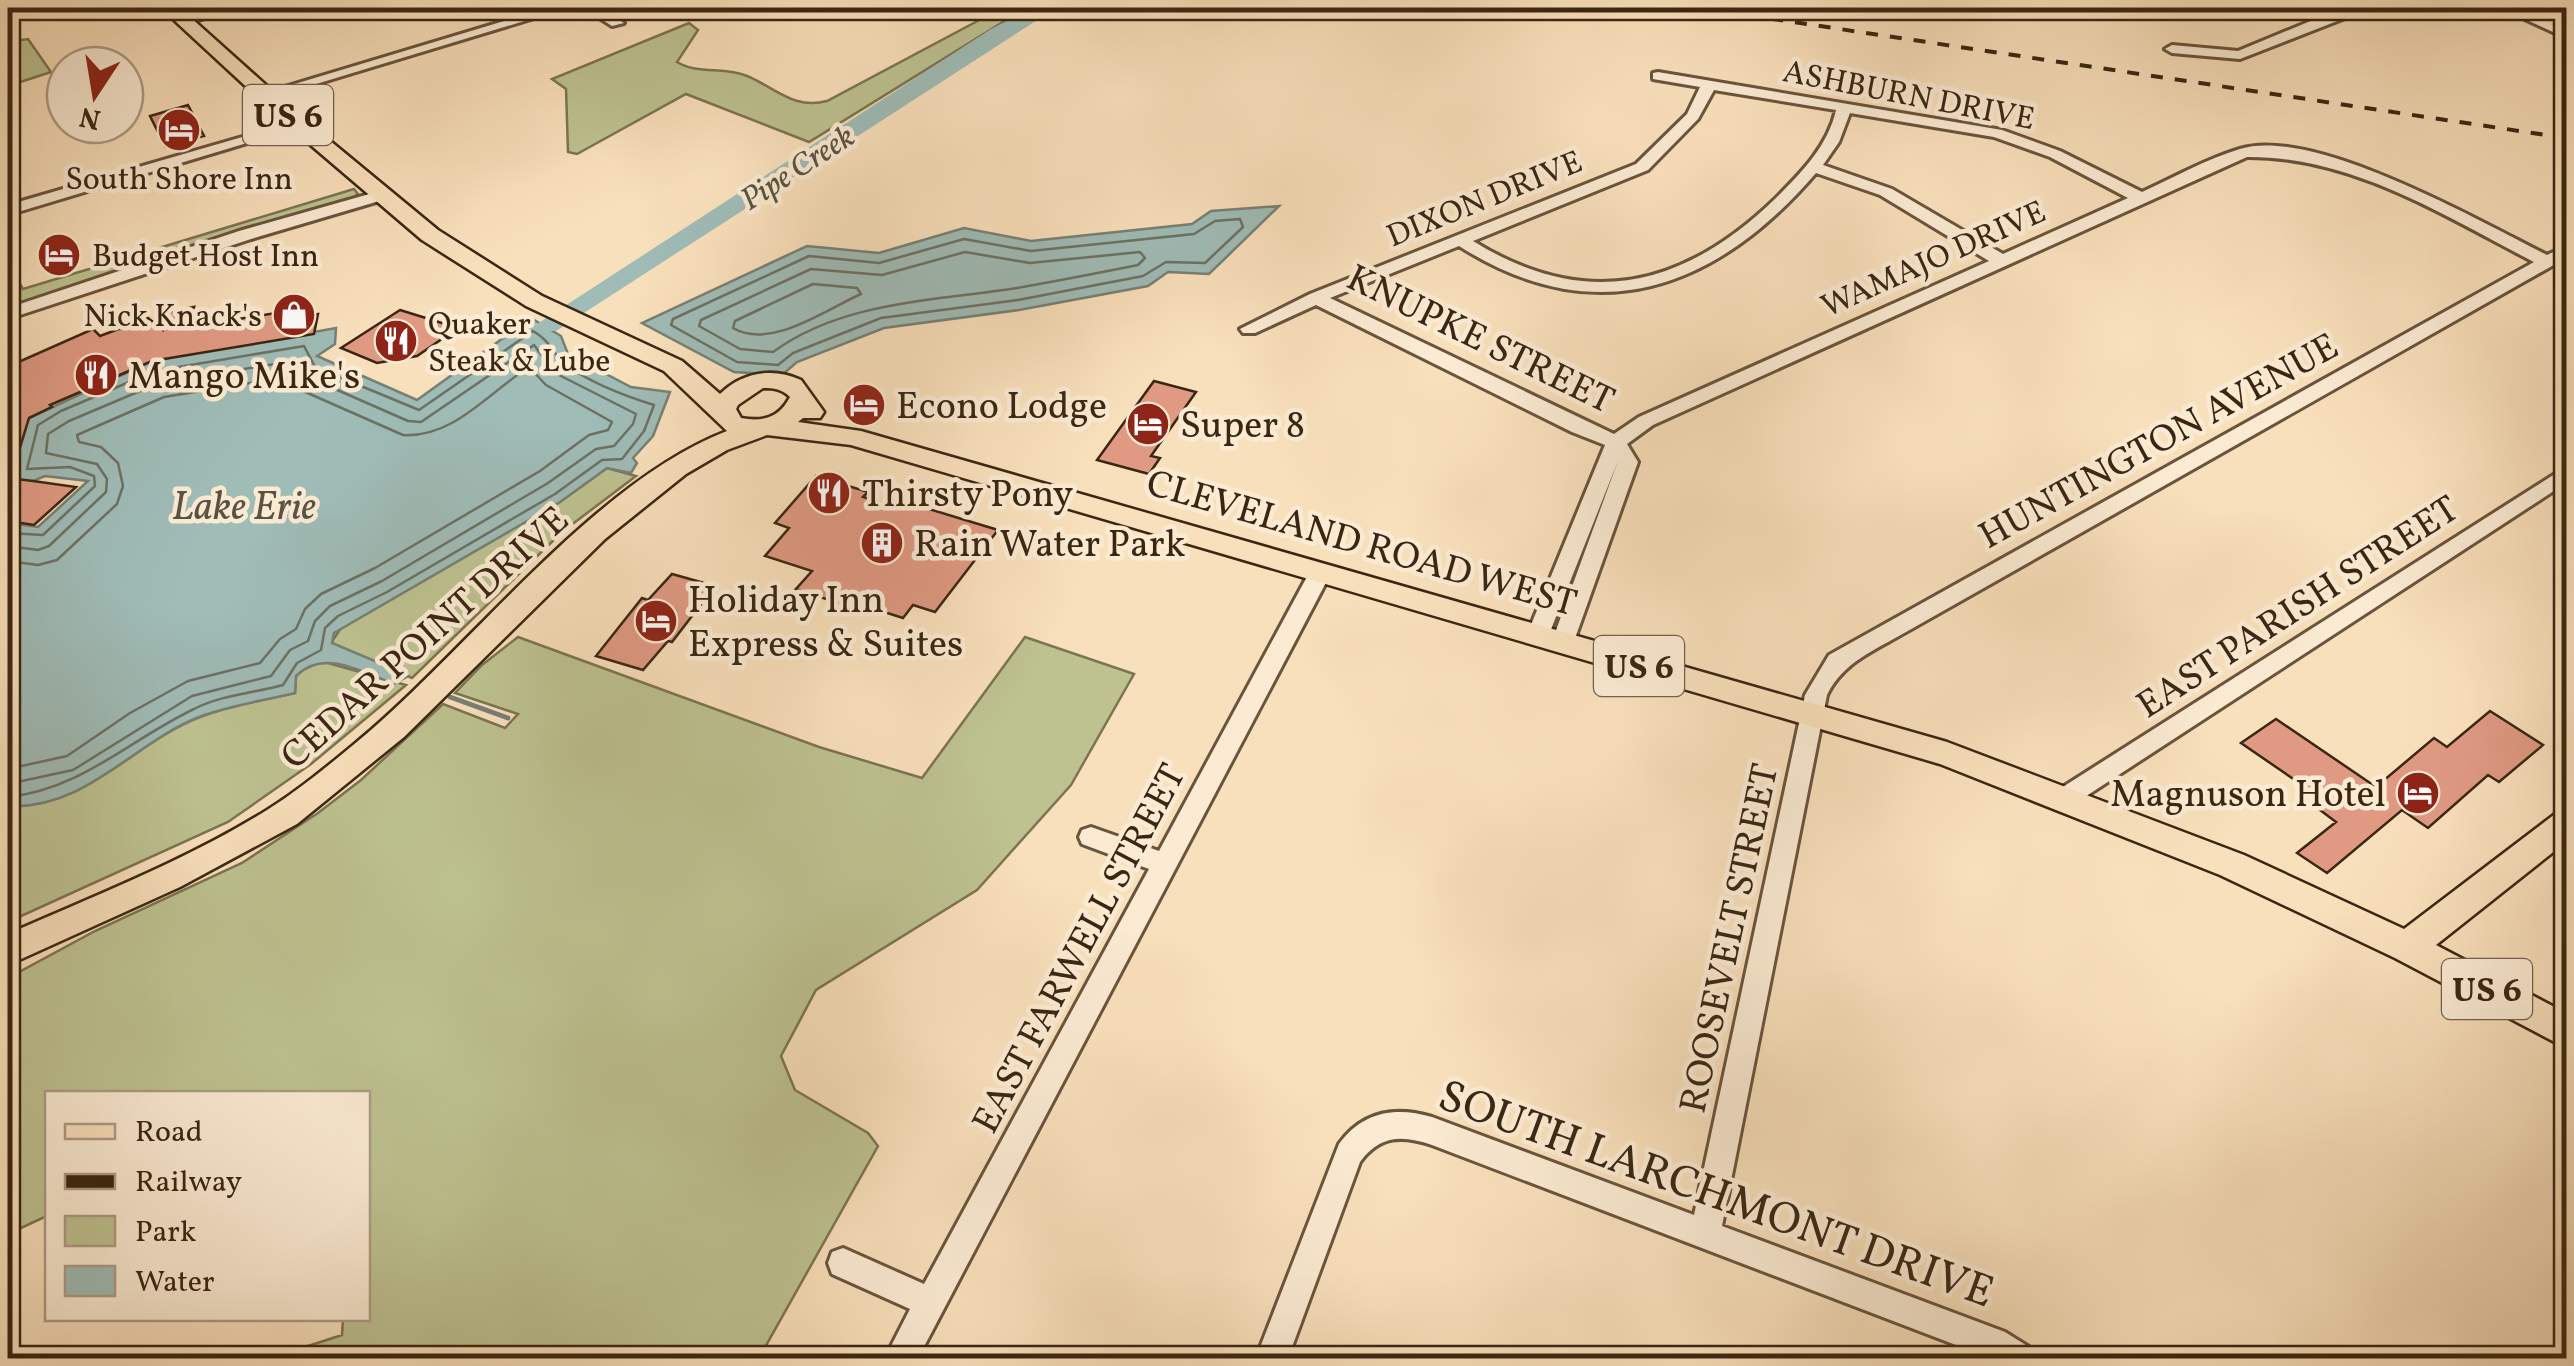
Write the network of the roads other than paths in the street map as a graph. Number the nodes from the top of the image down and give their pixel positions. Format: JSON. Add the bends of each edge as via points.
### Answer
{"nodes":[{"id":1,"x":231,"y":8,"type":"edge"},
{"id":2,"x":560,"y":8,"type":"edge"},
{"id":3,"x":590,"y":8,"type":"edge"},
{"id":4,"x":2350,"y":8,"type":"edge"},
{"id":5,"x":2508,"y":8,"type":"edge"},
{"id":6,"x":2522,"y":8,"type":"edge"},
{"id":7,"x":2538,"y":8,"type":"edge"},
{"id":8,"x":2548,"y":8,"type":"edge"},
{"id":9,"x":177,"y":14,"type":"edge"},
{"id":10,"x":617,"y":24,"type":"dead end"},
{"id":11,"x":2566,"y":24,"type":"edge"},
{"id":12,"x":2172,"y":48,"type":"dead end"},
{"id":13,"x":1658,"y":76,"type":"dead end"},
{"id":14,"x":1709,"y":84,"type":"junction"},
{"id":15,"x":266,"y":94,"type":"junction"},
{"id":16,"x":1844,"y":106,"type":"junction"},
{"id":17,"x":298,"y":125,"type":"junction"},
{"id":18,"x":1812,"y":167,"type":"junction"},
{"id":19,"x":2138,"y":197,"type":"junction"},
{"id":20,"x":384,"y":198,"type":"junction"},
{"id":21,"x":8,"y":210,"type":"edge"},
{"id":22,"x":1460,"y":240,"type":"junction"},
{"id":23,"x":2557,"y":256,"type":"edge"},
{"id":24,"x":2000,"y":260,"type":"junction"},
{"id":25,"x":1316,"y":298,"type":"junction"},
{"id":26,"x":8,"y":314,"type":"edge"},
{"id":27,"x":1248,"y":329,"type":"dead end"},
{"id":28,"x":673,"y":366,"type":"junction"},
{"id":29,"x":768,"y":380,"type":"junction"},
{"id":30,"x":801,"y":399,"type":"junction"},
{"id":31,"x":724,"y":412,"type":"junction"},
{"id":32,"x":762,"y":428,"type":"junction"},
{"id":33,"x":852,"y":437,"type":"junction"},
{"id":34,"x":1616,"y":442,"type":"junction"},
{"id":35,"x":669,"y":472,"type":"junction"},
{"id":36,"x":2566,"y":474,"type":"edge"},
{"id":37,"x":1320,"y":572,"type":"junction"},
{"id":38,"x":1549,"y":640,"type":"junction"},
{"id":39,"x":1812,"y":716,"type":"junction"},
{"id":40,"x":2066,"y":798,"type":"junction"},
{"id":41,"x":2566,"y":824,"type":"edge"},
{"id":42,"x":1091,"y":836,"type":"dead end"},
{"id":43,"x":1166,"y":864,"type":"junction"},
{"id":44,"x":2407,"y":947,"type":"junction"},
{"id":45,"x":8,"y":950,"type":"edge"},
{"id":46,"x":2566,"y":1032,"type":"edge"},
{"id":47,"x":1705,"y":1234,"type":"junction"},
{"id":48,"x":843,"y":1262,"type":"dead end"},
{"id":49,"x":931,"y":1303,"type":"junction"},
{"id":50,"x":901,"y":1358,"type":"edge"},
{"id":51,"x":1272,"y":1358,"type":"edge"},
{"id":52,"x":2018,"y":1358,"type":"edge"}],
"edges":[{"from":1,"to":9,"type":"street"},
{"from":2,"to":15,"type":"street"},
{"from":3,"to":10,"type":"street"},
{"from":4,"to":12,"type":"street","via":[[2240,55]]},
{"from":5,"to":11,"type":"street"},
{"from":6,"to":11,"type":"main road"},
{"from":7,"to":11,"type":"main road"},
{"from":8,"to":11,"type":"street"},
{"from":9,"to":15,"type":"main road","number":"US 6"},
{"from":13,"to":14,"type":"street","name":"ASHBURN DRIVE"},
{"from":14,"to":16,"type":"street","name":"ASHBURN DRIVE"},
{"from":14,"to":22,"type":"street","name":"DIXON DRIVE","via":[[1699,109],[1646,164]]},
{"from":15,"to":17,"type":"main road","number":"US 6"},
{"from":16,"to":18,"type":"street","via":[[1833,142]]},
{"from":16,"to":19,"type":"street","name":"ASHBURN DRIVE","via":[[2009,136]]},
{"from":17,"to":20,"type":"main road","number":"US 6"},
{"from":17,"to":21,"type":"street"},
{"from":18,"to":22,"type":"street","via":[[1744,237],[1634,286],[1597,290],[1534,282]]},
{"from":18,"to":24,"type":"street","via":[[1886,192]]},
{"from":19,"to":23,"type":"street","name":"WAMAJO DRIVE","via":[[2239,154],[2282,151],[2350,167]]},
{"from":19,"to":24,"type":"street","name":"WAMAJO DRIVE"},
{"from":20,"to":26,"type":"street"},
{"from":20,"to":28,"type":"main road","number":"US 6","via":[[534,301]]},
{"from":22,"to":25,"type":"street","name":"DIXON DRIVE"},
{"from":23,"to":39,"type":"street","name":"HUNTINGTON AVENUE","via":[[1845,656],[1822,680]]},
{"from":24,"to":34,"type":"street","name":"WAMAJO DRIVE","via":[[1646,421]]},
{"from":25,"to":27,"type":"street","name":"DIXON DRIVE"},
{"from":25,"to":34,"type":"street","name":"KNUPKE STREET"},
{"from":28,"to":29,"type":"main road","number":"US 6"},
{"from":28,"to":31,"type":"main road","number":"US 6"},
{"from":29,"to":30,"type":"main road","via":[[792,385]]},
{"from":29,"to":31,"type":"main road","via":[[741,388]]},
{"from":30,"to":32,"type":"main road","via":[[791,416]]},
{"from":30,"to":33,"type":"main road","name":"CLEVELAND ROAD WEST","number":"US 6","via":[[815,416]]},
{"from":31,"to":32,"type":"main road","via":[[739,427]]},
{"from":31,"to":35,"type":"main road","name":"CEDAR POINT DRIVE"},
{"from":32,"to":33,"type":"main road","name":"CLEVELAND ROAD WEST","number":"US 6"},
{"from":32,"to":35,"type":"main road","name":"CEDAR POINT DRIVE","via":[[719,442]]},
{"from":33,"to":37,"type":"main road","name":"CLEVELAND ROAD WEST","number":"US 6"},
{"from":34,"to":38,"type":"street","via":[[1628,462]]},
{"from":35,"to":45,"type":"main road","name":"CEDAR POINT DRIVE","via":[[362,755],[284,816],[157,884]]},
{"from":36,"to":40,"type":"street","name":"EAST PARISH STREET"},
{"from":37,"to":38,"type":"main road","name":"CLEVELAND ROAD WEST","number":"US 6"},
{"from":37,"to":43,"type":"street","name":"EAST FARWELL STREET"},
{"from":38,"to":39,"type":"main road","name":"CLEVELAND ROAD WEST","number":"US 6"},
{"from":39,"to":40,"type":"main road","name":"CLEVELAND ROAD WEST","number":"US 6","via":[[1947,754]]},
{"from":39,"to":47,"type":"street","name":"ROOSEVELT STREET"},
{"from":40,"to":44,"type":"main road","name":"CLEVELAND ROAD WEST","number":"US 6","via":[[2232,865]]},
{"from":41,"to":44,"type":"main road"},
{"from":42,"to":43,"type":"street"},
{"from":43,"to":49,"type":"street","name":"EAST FARWELL STREET"},
{"from":44,"to":46,"type":"main road","name":"CLEVELAND ROAD WEST","number":"US 6"},
{"from":47,"to":51,"type":"street","name":"SOUTH LARCHMONT DRIVE","via":[[1419,1126],[1381,1126],[1349,1154]]},
{"from":47,"to":52,"type":"street","name":"SOUTH LARCHMONT DRIVE","via":[[1994,1343]]},
{"from":48,"to":49,"type":"street"},
{"from":49,"to":50,"type":"street","name":"EAST FARWELL STREET"}]}
